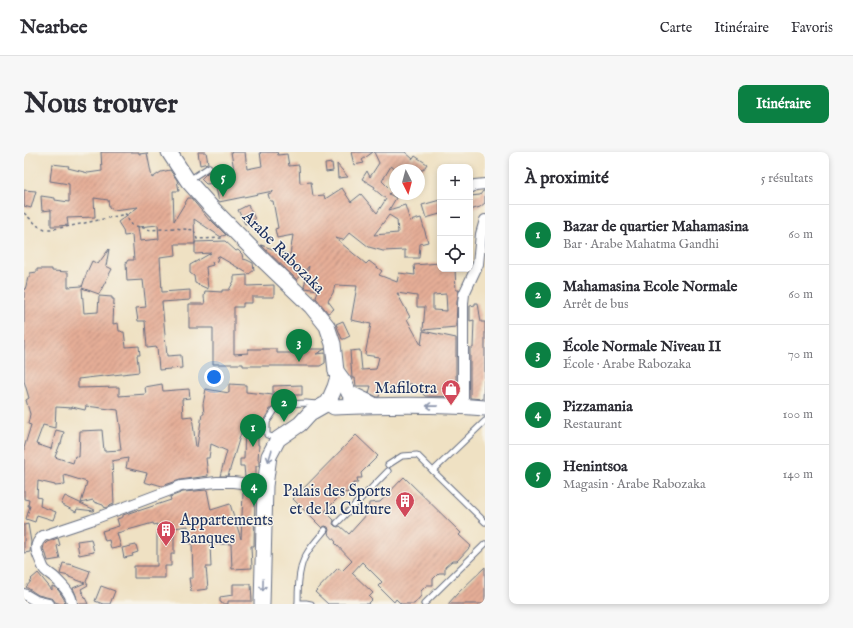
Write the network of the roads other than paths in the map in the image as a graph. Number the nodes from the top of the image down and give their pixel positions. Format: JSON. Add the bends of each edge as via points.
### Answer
{"nodes":[{"id":1,"x":169,"y":152,"type":"edge"},
{"id":2,"x":209,"y":167,"type":"dead end"},
{"id":3,"x":188,"y":181,"type":"junction"},
{"id":4,"x":485,"y":184,"type":"edge"},
{"id":5,"x":473,"y":186,"type":"edge"},
{"id":6,"x":485,"y":220,"type":"edge"},
{"id":7,"x":336,"y":371,"type":"junction"},
{"id":8,"x":326,"y":404,"type":"junction"},
{"id":9,"x":376,"y":405,"type":"junction"},
{"id":10,"x":463,"y":406,"type":"junction"},
{"id":11,"x":485,"y":408,"type":"edge"},
{"id":12,"x":485,"y":421,"type":"edge"},
{"id":13,"x":278,"y":438,"type":"junction"},
{"id":14,"x":433,"y":471,"type":"junction"},
{"id":15,"x":265,"y":486,"type":"junction"},
{"id":16,"x":485,"y":522,"type":"edge"},
{"id":17,"x":337,"y":523,"type":"dead end"},
{"id":18,"x":324,"y":530,"type":"dead end"},
{"id":19,"x":485,"y":544,"type":"edge"},
{"id":20,"x":24,"y":594,"type":"edge"},
{"id":21,"x":70,"y":602,"type":"edge"},
{"id":22,"x":298,"y":603,"type":"edge"},
{"id":23,"x":49,"y":604,"type":"edge"},
{"id":24,"x":262,"y":604,"type":"edge"},
{"id":25,"x":311,"y":604,"type":"edge"},
{"id":26,"x":424,"y":604,"type":"edge"}],
"edges":[{"from":1,"to":3,"type":"street","name":"Arabe Rabozaka"},
{"from":2,"to":3,"type":"lane"},
{"from":3,"to":7,"type":"street","name":"Arabe Rabozaka","via":[[240,237],[311,306],[327,326],[333,344]]},
{"from":4,"to":5,"type":"street"},
{"from":6,"to":10,"type":"street","via":[[478,264],[464,294]]},
{"from":7,"to":8,"type":"street","name":"Arabe Rabozaka","via":[[336,387]]},
{"from":7,"to":9,"type":"street","via":[[349,393]]},
{"from":8,"to":9,"type":"street","via":[[334,407]]},
{"from":8,"to":13,"type":"street"},
{"from":8,"to":13,"type":"lane","via":[[287,404],[275,410],[267,422],[267,435]]},
{"from":10,"to":9,"type":"street","one_way":true},
{"from":10,"to":11,"type":"street"},
{"from":12,"to":14,"type":"lane"},
{"from":13,"to":15,"type":"street","one_way":true,"via":[[269,456]]},
{"from":14,"to":16,"type":"lane"},
{"from":14,"to":17,"type":"lane","via":[[417,455],[402,456]]},
{"from":15,"to":21,"type":"street","via":[[233,482],[181,486],[43,536],[38,540],[37,552],[45,570],[64,588]]},
{"from":15,"to":24,"type":"street","one_way":true},
{"from":18,"to":22,"type":"lane","via":[[301,566]]},
{"from":19,"to":26,"type":"lane"},
{"from":20,"to":23,"type":"street","via":[[36,601]]},
{"from":22,"to":25,"type":"lane"}]}
